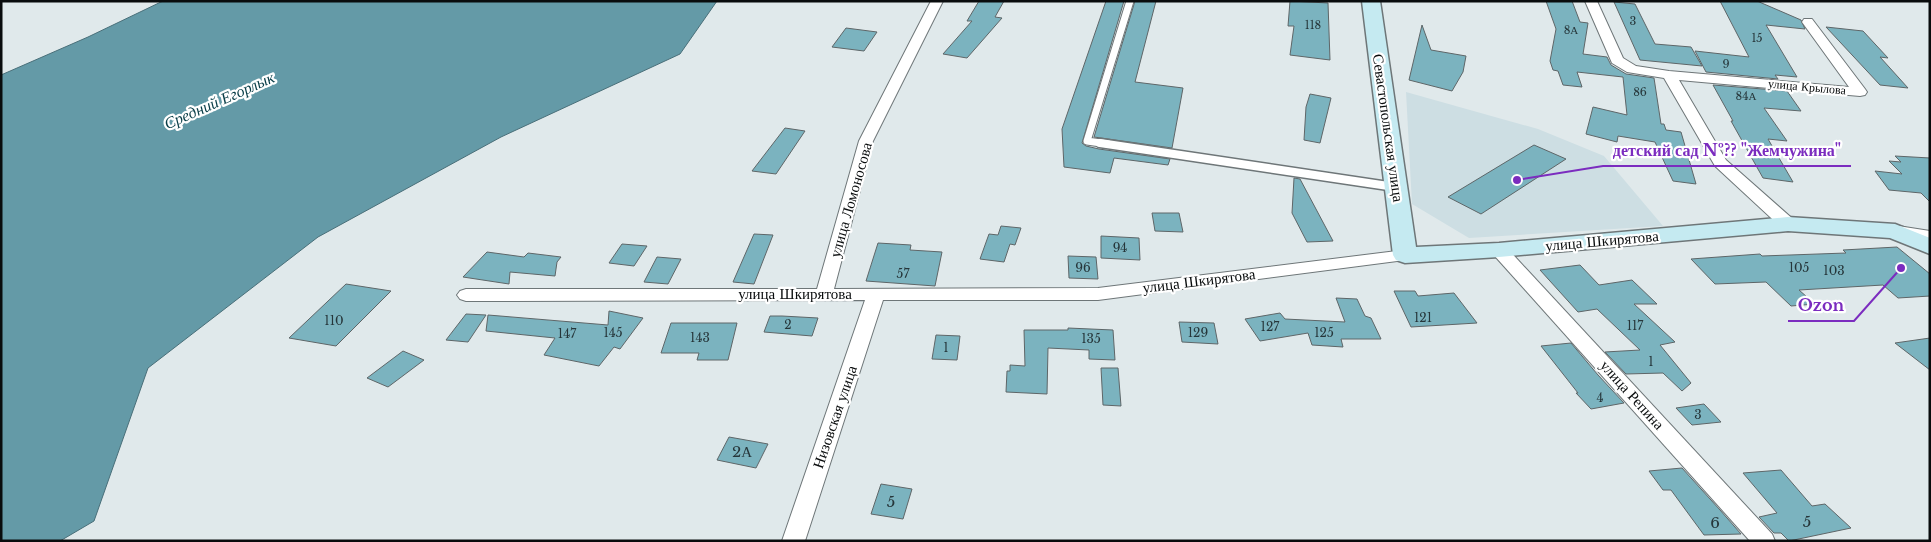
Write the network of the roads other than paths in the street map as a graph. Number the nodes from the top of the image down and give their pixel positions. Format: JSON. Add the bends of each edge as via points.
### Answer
{"nodes":[{"id":1,"x":937,"y":1,"type":"edge"},
{"id":2,"x":1130,"y":1,"type":"edge"},
{"id":3,"x":1370,"y":1,"type":"edge"},
{"id":4,"x":1591,"y":1,"type":"edge"},
{"id":5,"x":1808,"y":22,"type":"dead end"},
{"id":6,"x":1669,"y":75,"type":"junction"},
{"id":7,"x":1396,"y":187,"type":"junction"},
{"id":8,"x":1788,"y":224,"type":"junction"},
{"id":9,"x":1895,"y":231,"type":"junction"},
{"id":10,"x":1930,"y":236,"type":"edge"},
{"id":11,"x":1930,"y":248,"type":"edge"},
{"id":12,"x":1499,"y":250,"type":"junction"},
{"id":13,"x":1405,"y":255,"type":"junction"},
{"id":14,"x":824,"y":294,"type":"junction"},
{"id":15,"x":876,"y":294,"type":"junction"},
{"id":16,"x":466,"y":295,"type":"dead end"},
{"id":17,"x":793,"y":541,"type":"edge"},
{"id":18,"x":1764,"y":541,"type":"edge"}],
"edges":[{"from":1,"to":14,"type":"street","name":"улица Ломоносова","via":[[866,141]]},
{"from":2,"to":7,"type":"lane","via":[[1087,141]]},
{"from":3,"to":7,"type":"street","name":"Севастопольская улица"},
{"from":4,"to":6,"type":"street","name":"улица Крылова","via":[[1617,60],[1632,69]]},
{"from":5,"to":6,"type":"street","name":"улица Крылова","via":[[1860,92]]},
{"from":6,"to":8,"type":"street","via":[[1720,163]]},
{"from":7,"to":13,"type":"street","name":"Севастопольская улица"},
{"from":8,"to":9,"type":"street","name":"улица Шкирятова"},
{"from":8,"to":12,"type":"street","name":"улица Шкирятова"},
{"from":9,"to":10,"type":"street","name":"улица Шкирятова"},
{"from":9,"to":11,"type":"street"},
{"from":12,"to":13,"type":"street","name":"улица Шкирятова"},
{"from":12,"to":18,"type":"street","name":"улица Репина"},
{"from":13,"to":15,"type":"street","name":"улица Шкирятова","via":[[1098,294]]},
{"from":14,"to":15,"type":"street","name":"улица Шкирятова"},
{"from":14,"to":16,"type":"street","name":"улица Шкирятова"},
{"from":15,"to":17,"type":"street","name":"Низовская улица"}]}
